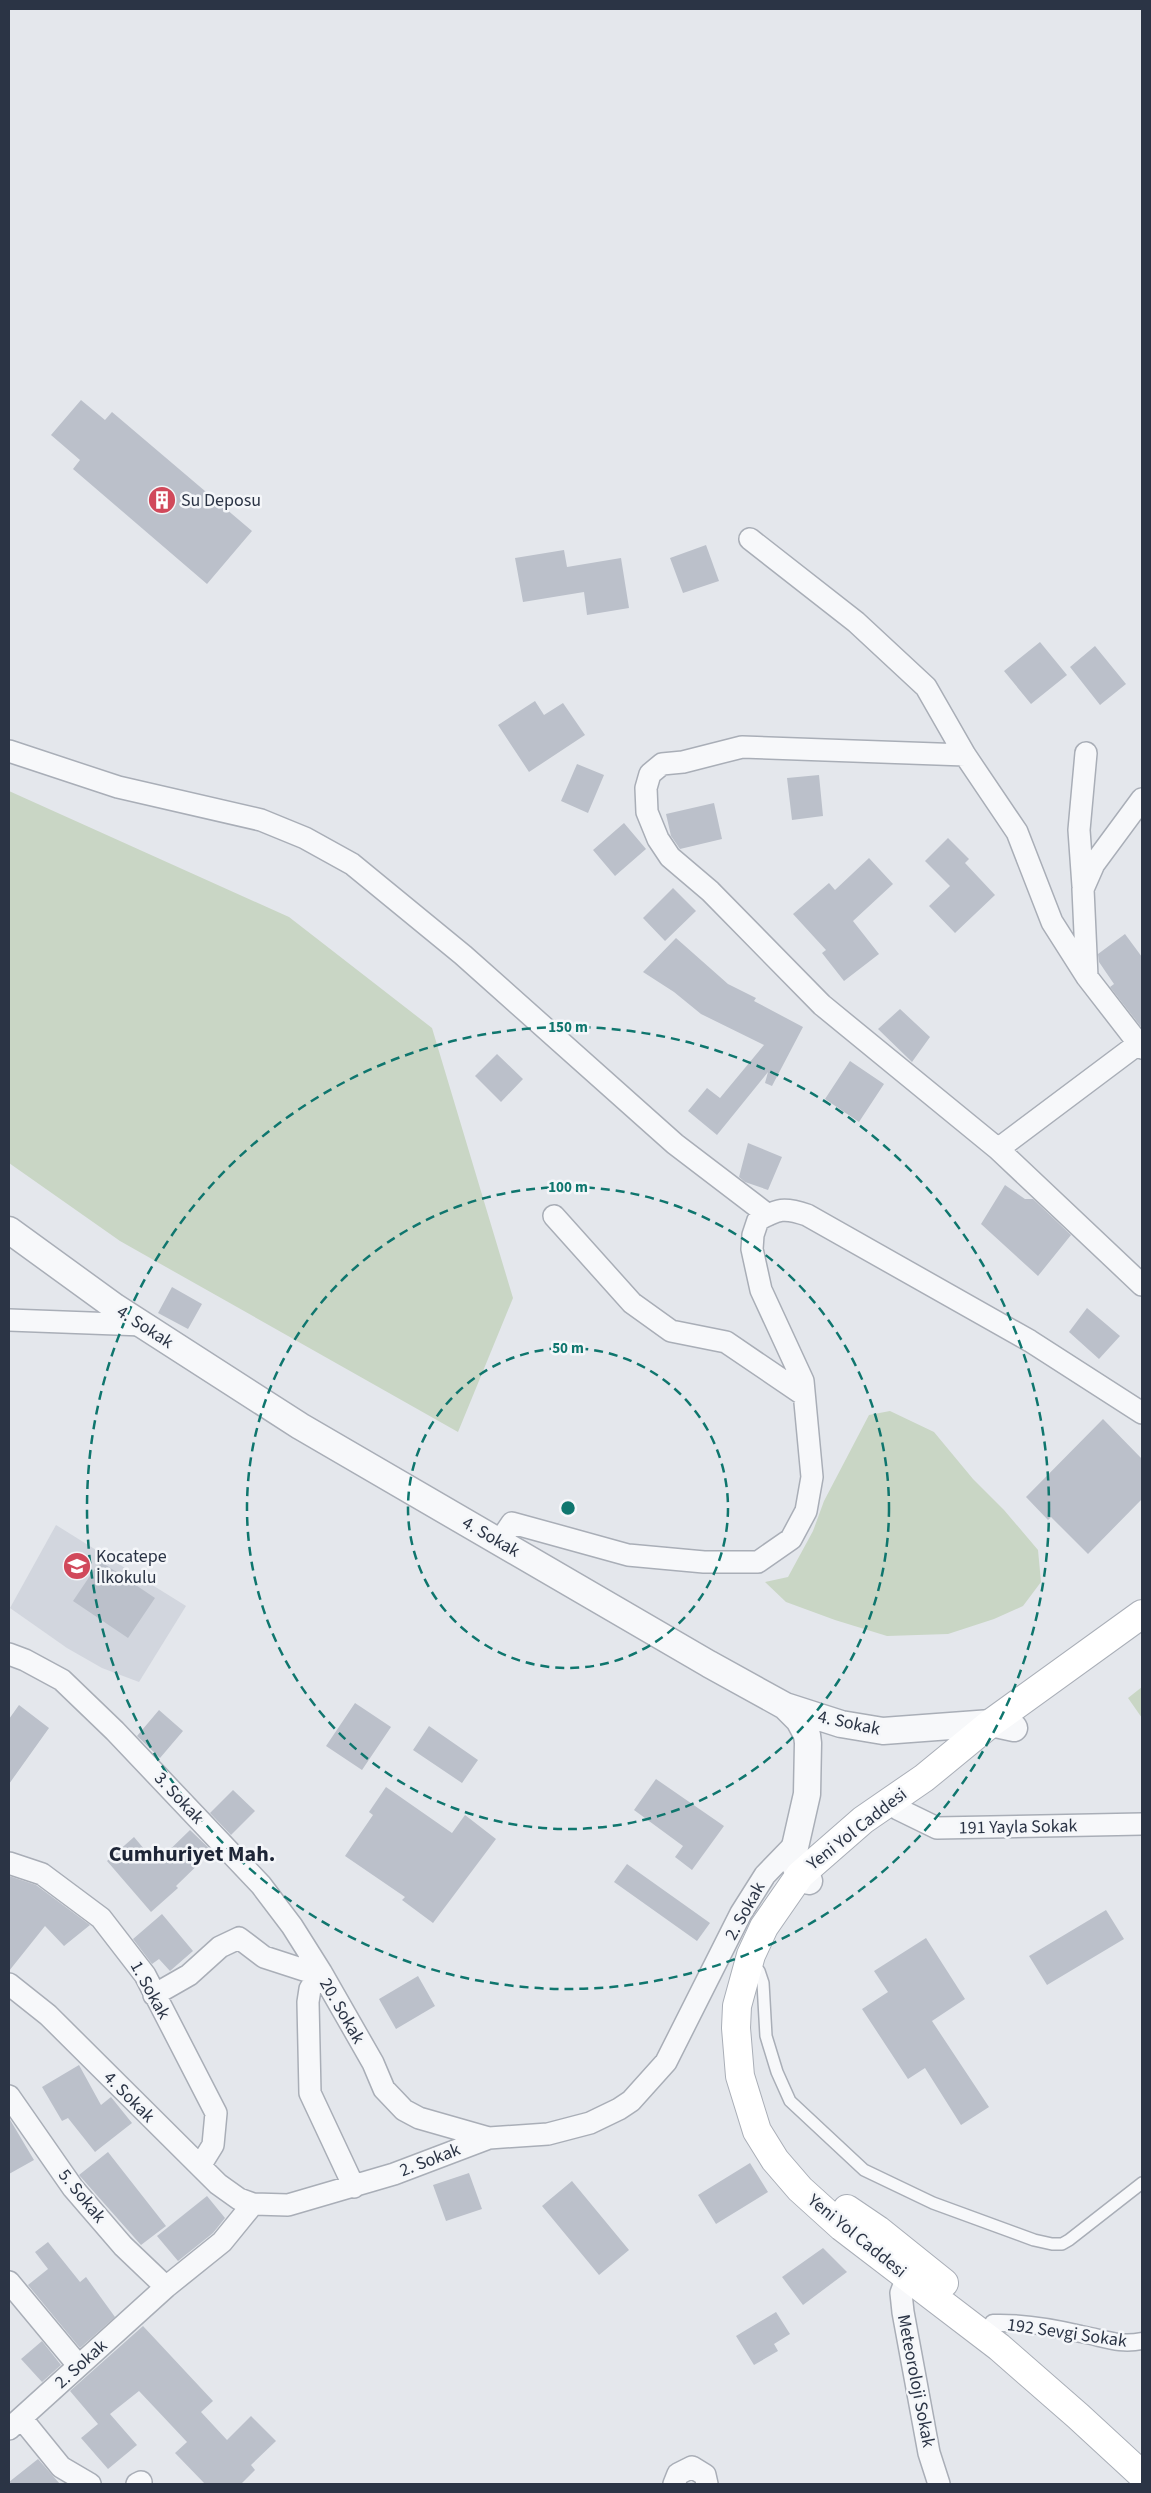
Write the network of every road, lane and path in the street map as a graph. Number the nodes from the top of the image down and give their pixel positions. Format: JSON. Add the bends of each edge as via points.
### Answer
{"nodes":[{"id":1,"x":750,"y":539,"type":"dead end"},
{"id":2,"x":9,"y":751,"type":"edge"},
{"id":3,"x":1086,"y":753,"type":"dead end"},
{"id":4,"x":965,"y":756,"type":"junction"},
{"id":5,"x":1142,"y":799,"type":"edge"},
{"id":6,"x":1083,"y":889,"type":"junction"},
{"id":7,"x":1087,"y":977,"type":"junction"},
{"id":8,"x":1140,"y":1046,"type":"edge"},
{"id":9,"x":998,"y":1149,"type":"junction"},
{"id":10,"x":768,"y":1215,"type":"junction"},
{"id":11,"x":554,"y":1216,"type":"dead end"},
{"id":12,"x":9,"y":1230,"type":"edge"},
{"id":13,"x":1142,"y":1285,"type":"edge"},
{"id":14,"x":9,"y":1320,"type":"edge"},
{"id":15,"x":143,"y":1325,"type":"junction"},
{"id":16,"x":804,"y":1395,"type":"junction"},
{"id":17,"x":1142,"y":1413,"type":"edge"},
{"id":18,"x":499,"y":1542,"type":"junction"},
{"id":19,"x":1142,"y":1614,"type":"edge"},
{"id":20,"x":1142,"y":1630,"type":"edge"},
{"id":21,"x":9,"y":1654,"type":"edge"},
{"id":22,"x":785,"y":1706,"type":"junction"},
{"id":23,"x":1002,"y":1725,"type":"junction"},
{"id":24,"x":898,"y":1809,"type":"junction"},
{"id":25,"x":1142,"y":1824,"type":"edge"},
{"id":26,"x":793,"y":1846,"type":"junction"},
{"id":27,"x":9,"y":1863,"type":"edge"},
{"id":28,"x":805,"y":1878,"type":"junction"},
{"id":29,"x":759,"y":1971,"type":"junction"},
{"id":30,"x":321,"y":1972,"type":"junction"},
{"id":31,"x":9,"y":1984,"type":"edge"},
{"id":32,"x":154,"y":1995,"type":"junction"},
{"id":33,"x":9,"y":2096,"type":"edge"},
{"id":34,"x":489,"y":2138,"type":"junction"},
{"id":35,"x":200,"y":2166,"type":"junction"},
{"id":36,"x":1142,"y":2183,"type":"edge"},
{"id":37,"x":354,"y":2187,"type":"junction"},
{"id":38,"x":253,"y":2204,"type":"junction"},
{"id":39,"x":907,"y":2277,"type":"junction"},
{"id":40,"x":9,"y":2282,"type":"edge"},
{"id":41,"x":166,"y":2287,"type":"junction"},
{"id":42,"x":992,"y":2323,"type":"junction"},
{"id":43,"x":1142,"y":2341,"type":"edge"},
{"id":44,"x":78,"y":2365,"type":"junction"},
{"id":45,"x":15,"y":2424,"type":"edge"},
{"id":46,"x":1142,"y":2453,"type":"edge"},
{"id":47,"x":1142,"y":2476,"type":"edge"},
{"id":48,"x":90,"y":2484,"type":"edge"},
{"id":49,"x":674,"y":2484,"type":"edge"},
{"id":50,"x":707,"y":2484,"type":"edge"},
{"id":51,"x":939,"y":2484,"type":"edge"}],
"edges":[{"from":1,"to":4,"type":"street","via":[[856,622],[926,687]]},
{"from":2,"to":10,"type":"street","via":[[118,786],[261,820],[304,838],[352,864],[463,955],[675,1144]]},
{"from":3,"to":6,"type":"street","via":[[1079,830]]},
{"from":4,"to":7,"type":"street","via":[[1017,832],[1052,922]]},
{"from":4,"to":9,"type":"street","via":[[742,747],[662,764],[650,774],[646,788],[647,812],[670,857],[710,891],[822,1005]]},
{"from":5,"to":6,"type":"street","via":[[1094,864]]},
{"from":6,"to":7,"type":"street"},
{"from":7,"to":8,"type":"street"},
{"from":8,"to":9,"type":"street"},
{"from":9,"to":13,"type":"street"},
{"from":10,"to":16,"type":"street","via":[[758,1220],[752,1249],[761,1290],[803,1382]]},
{"from":10,"to":17,"type":"street","via":[[778,1209],[807,1215],[1030,1341]]},
{"from":11,"to":16,"type":"street","via":[[632,1303],[671,1331],[726,1342]]},
{"from":12,"to":15,"type":"street","name":"4. Sokak"},
{"from":14,"to":15,"type":"street"},
{"from":15,"to":18,"type":"street","name":"4. Sokak","via":[[300,1426]]},
{"from":16,"to":18,"type":"street","via":[[812,1477],[806,1512],[791,1539],[758,1562],[704,1562],[628,1555],[512,1523]]},
{"from":18,"to":22,"type":"street","name":"4. Sokak"},
{"from":19,"to":23,"type":"main road","name":"Yeni Yol Caddesi"},
{"from":20,"to":23,"type":"main road","name":"Yeni Yol Caddesi"},
{"from":21,"to":30,"type":"street","name":"3. Sokak","via":[[62,1680],[115,1731],[261,1885]]},
{"from":22,"to":23,"type":"street","name":"4. Sokak","via":[[848,1726],[883,1731]]},
{"from":22,"to":26,"type":"street","name":"2. Sokak","via":[[799,1720],[808,1743],[807,1794]]},
{"from":23,"to":24,"type":"main road","name":"Yeni Yol Caddesi"},
{"from":23,"to":28,"type":"main road","name":"Yeni Yol Caddesi","via":[[863,1820]]},
{"from":24,"to":25,"type":"street","name":"191 Yayla Sokak","via":[[937,1828]]},
{"from":24,"to":28,"type":"main road","name":"Yeni Yol Caddesi"},
{"from":26,"to":28,"type":"street","name":"2. Sokak","via":[[792,1860]]},
{"from":26,"to":34,"type":"street","name":"2. Sokak","via":[[765,1875],[741,1913],[666,2062],[631,2101],[590,2123],[548,2134]]},
{"from":27,"to":32,"type":"street","name":"1. Sokak","via":[[42,1874],[101,1918],[145,1975]]},
{"from":28,"to":29,"type":"main road","name":"Yeni Yol Caddesi"},
{"from":28,"to":39,"type":"main road","name":"Yeni Yol Caddesi","via":[[764,1927],[743,1981],[736,2028],[740,2076],[757,2131],[775,2160],[819,2208]]},
{"from":29,"to":36,"type":"lane","via":[[763,1983],[766,2036],[790,2102],[864,2170],[933,2203],[1052,2244],[1069,2240]]},
{"from":29,"to":42,"type":"main road","name":"Yeni Yol Caddesi","via":[[749,2023],[751,2060],[772,2125],[793,2157],[844,2206]]},
{"from":30,"to":32,"type":"street","name":"20. Sokak","via":[[264,1957],[239,1938],[220,1947],[189,1975]]},
{"from":30,"to":34,"type":"street","name":"20. Sokak","via":[[373,2063],[384,2089],[404,2110],[418,2118]]},
{"from":30,"to":37,"type":"street","via":[[310,1989],[308,2002],[310,2093]]},
{"from":31,"to":35,"type":"street","name":"4. Sokak","via":[[48,2015]]},
{"from":32,"to":35,"type":"street","name":"1. Sokak","via":[[216,2113],[213,2145]]},
{"from":33,"to":41,"type":"street","name":"5. Sokak","via":[[72,2188],[123,2246]]},
{"from":34,"to":37,"type":"street","name":"2. Sokak"},
{"from":35,"to":38,"type":"street","name":"4. Sokak","via":[[218,2184],[239,2199]]},
{"from":37,"to":38,"type":"street","name":"2. Sokak","via":[[288,2205]]},
{"from":38,"to":41,"type":"street","name":"2. Sokak","via":[[222,2242]]},
{"from":39,"to":47,"type":"main road","name":"Yeni Yol Caddesi","via":[[999,2347]]},
{"from":39,"to":51,"type":"street","name":"Meteoroloji Sokak","via":[[901,2293],[903,2312]]},
{"from":40,"to":44,"type":"street"},
{"from":41,"to":44,"type":"street","name":"2. Sokak"},
{"from":42,"to":43,"type":"street","name":"192 Sevgi Sokak","via":[[1014,2322],[1126,2344]]},
{"from":42,"to":46,"type":"main road","name":"Yeni Yol Caddesi"},
{"from":44,"to":45,"type":"street","name":"2. Sokak"},
{"from":45,"to":48,"type":"street","via":[[61,2467]]},
{"from":49,"to":50,"type":"street","via":[[678,2474],[692,2467],[705,2475]]}]}
